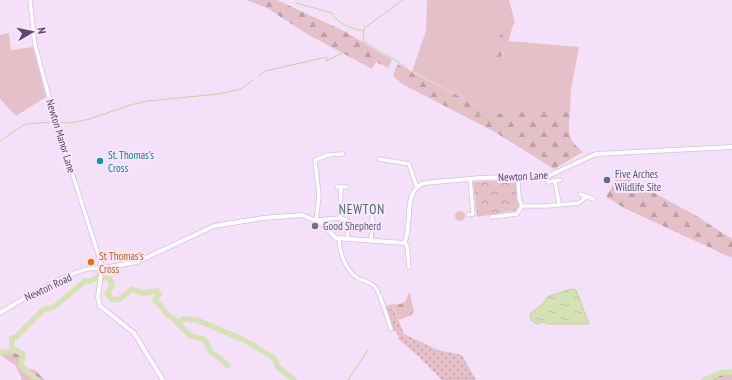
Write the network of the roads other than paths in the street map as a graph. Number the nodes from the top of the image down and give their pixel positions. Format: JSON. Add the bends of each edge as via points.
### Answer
{"nodes":[{"id":1,"x":30,"y":0,"type":"edge"},
{"id":2,"x":732,"y":147,"type":"edge"},
{"id":3,"x":343,"y":154,"type":"dead end"},
{"id":4,"x":379,"y":159,"type":"dead end"},
{"id":5,"x":518,"y":178,"type":"junction"},
{"id":6,"x":470,"y":179,"type":"junction"},
{"id":7,"x":560,"y":180,"type":"dead end"},
{"id":8,"x":555,"y":181,"type":"junction"},
{"id":9,"x":548,"y":182,"type":"dead end"},
{"id":10,"x":347,"y":187,"type":"dead end"},
{"id":11,"x":417,"y":188,"type":"junction"},
{"id":12,"x":580,"y":194,"type":"dead end"},
{"id":13,"x":586,"y":197,"type":"junction"},
{"id":14,"x":593,"y":199,"type":"dead end"},
{"id":15,"x":559,"y":204,"type":"junction"},
{"id":16,"x":522,"y":206,"type":"junction"},
{"id":17,"x":373,"y":208,"type":"dead end"},
{"id":18,"x":468,"y":215,"type":"dead end"},
{"id":19,"x":492,"y":217,"type":"dead end"},
{"id":20,"x":340,"y":218,"type":"junction"},
{"id":21,"x":316,"y":220,"type":"junction"},
{"id":22,"x":339,"y":238,"type":"junction"},
{"id":23,"x":347,"y":238,"type":"junction"},
{"id":24,"x":371,"y":240,"type":"junction"},
{"id":25,"x":404,"y":242,"type":"junction"},
{"id":26,"x":409,"y":267,"type":"dead end"},
{"id":27,"x":98,"y":268,"type":"junction"},
{"id":28,"x":0,"y":313,"type":"edge"},
{"id":29,"x":391,"y":329,"type":"dead end"},
{"id":30,"x":163,"y":380,"type":"edge"}],
"edges":[{"from":1,"to":27,"type":"street","name":"Newton Manor Lane","via":[[35,45],[55,120],[100,262]]},
{"from":2,"to":5,"type":"street","name":"Newton Lane","via":[[610,152],[587,157],[548,176]]},
{"from":3,"to":21,"type":"street","via":[[328,154],[315,160],[319,196]]},
{"from":4,"to":11,"type":"street","via":[[409,164]]},
{"from":5,"to":6,"type":"street","name":"Newton Lane"},
{"from":5,"to":16,"type":"street"},
{"from":6,"to":11,"type":"street","name":"Newton Lane","via":[[428,182]]},
{"from":6,"to":18,"type":"street","via":[[473,214]]},
{"from":7,"to":8,"type":"street"},
{"from":8,"to":9,"type":"street"},
{"from":8,"to":15,"type":"street"},
{"from":10,"to":20,"type":"street","via":[[339,187]]},
{"from":11,"to":25,"type":"street","via":[[411,198]]},
{"from":12,"to":13,"type":"street"},
{"from":13,"to":14,"type":"street"},
{"from":13,"to":15,"type":"street","via":[[579,203]]},
{"from":15,"to":16,"type":"street"},
{"from":16,"to":19,"type":"street","via":[[517,214]]},
{"from":17,"to":24,"type":"street"},
{"from":20,"to":21,"type":"street"},
{"from":20,"to":23,"type":"street","via":[[349,221]]},
{"from":21,"to":22,"type":"street","via":[[332,236]]},
{"from":21,"to":27,"type":"street","name":"Newton Road","via":[[302,215],[289,215],[214,226],[137,262]]},
{"from":22,"to":23,"type":"street"},
{"from":22,"to":29,"type":"street","via":[[340,251],[348,268],[378,291]]},
{"from":23,"to":24,"type":"street"},
{"from":24,"to":25,"type":"street"},
{"from":25,"to":26,"type":"street","via":[[407,246]]},
{"from":27,"to":28,"type":"street","name":"Newton Road","via":[[85,270],[39,289]]},
{"from":27,"to":30,"type":"street","via":[[101,274],[98,297],[100,306],[134,333]]}]}
